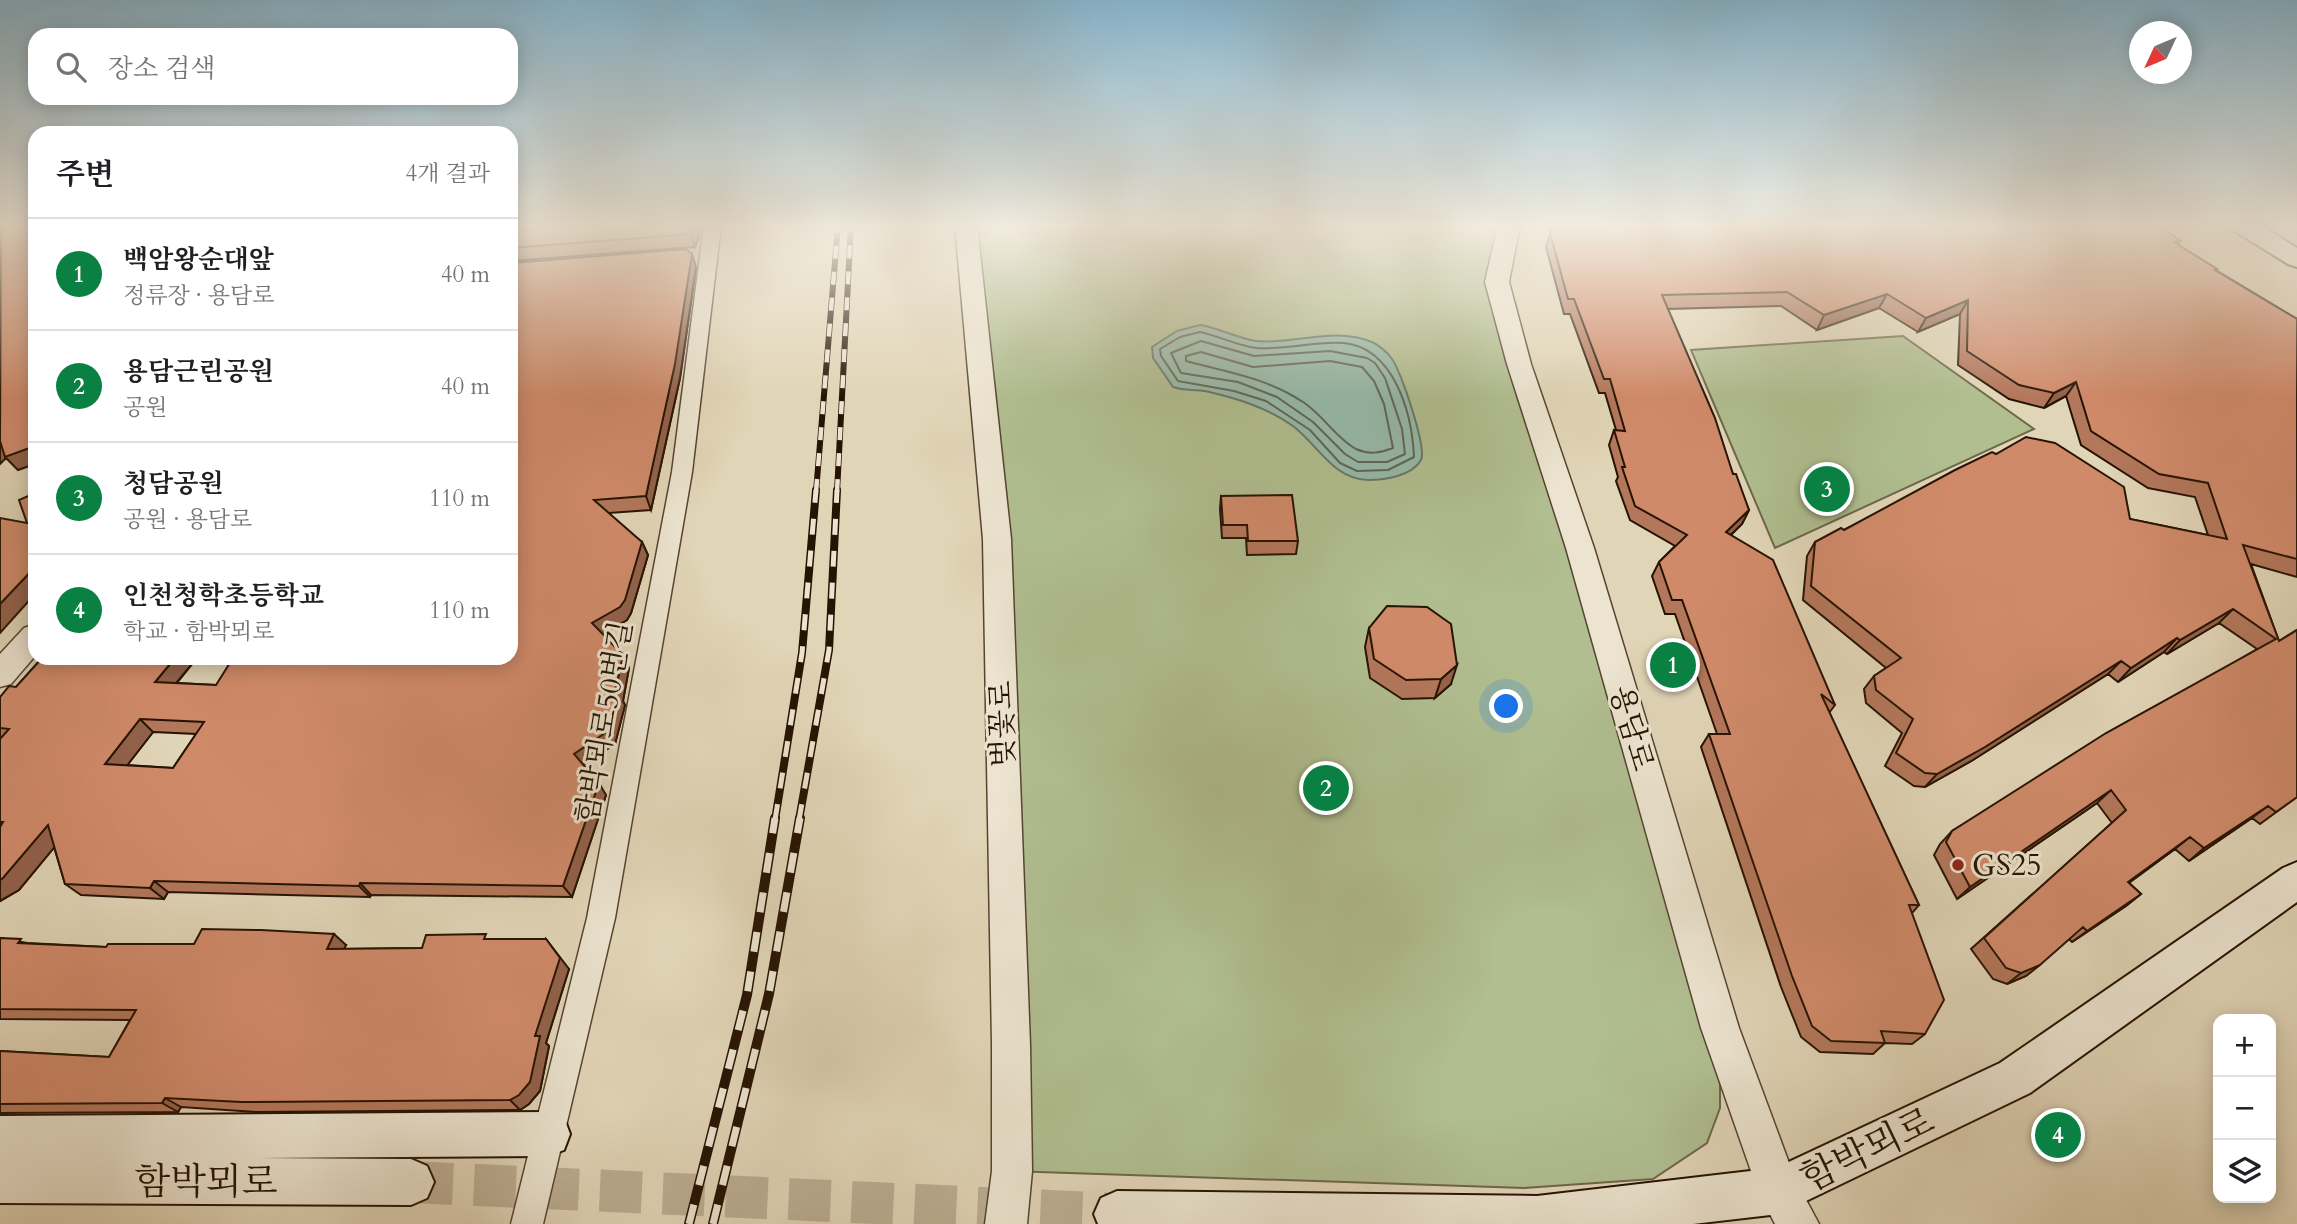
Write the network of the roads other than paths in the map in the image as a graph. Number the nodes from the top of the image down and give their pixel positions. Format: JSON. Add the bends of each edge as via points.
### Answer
{"nodes":[{"id":1,"x":707,"y":282,"type":"edge"},
{"id":2,"x":972,"y":282,"type":"edge"},
{"id":3,"x":1497,"y":282,"type":"edge"},
{"id":4,"x":28,"y":644,"type":"edge"},
{"id":5,"x":0,"y":674,"type":"edge"},
{"id":6,"x":2297,"y":880,"type":"edge"},
{"id":7,"x":548,"y":1134,"type":"junction"},
{"id":8,"x":0,"y":1138,"type":"edge"},
{"id":9,"x":0,"y":1180,"type":"edge"},
{"id":10,"x":411,"y":1182,"type":"tunnel mouth"},
{"id":11,"x":1788,"y":1208,"type":"edge"},
{"id":12,"x":1116,"y":1214,"type":"tunnel mouth"},
{"id":13,"x":527,"y":1224,"type":"edge"},
{"id":14,"x":1006,"y":1224,"type":"edge"}],
"edges":[{"from":1,"to":7,"type":"street","name":"함박뫼로50번길","via":[[682,472],[601,918]]},
{"from":2,"to":14,"type":"street","name":"벚꽃로","via":[[997,539],[1011,1045],[1012,1171]]},
{"from":3,"to":11,"type":"street","name":"용담로","via":[[1720,1028]]},
{"from":4,"to":5,"type":"street"},
{"from":6,"to":11,"type":"main road","name":"함박뫼로","via":[[2015,1078]]},
{"from":7,"to":8,"type":"main road"},
{"from":7,"to":13,"type":"street","name":"함박뫼로50번길"},
{"from":9,"to":10,"type":"main road","name":"함박뫼로"},
{"from":11,"to":12,"type":"main road","name":"함박뫼로","via":[[1536,1219]]}]}
